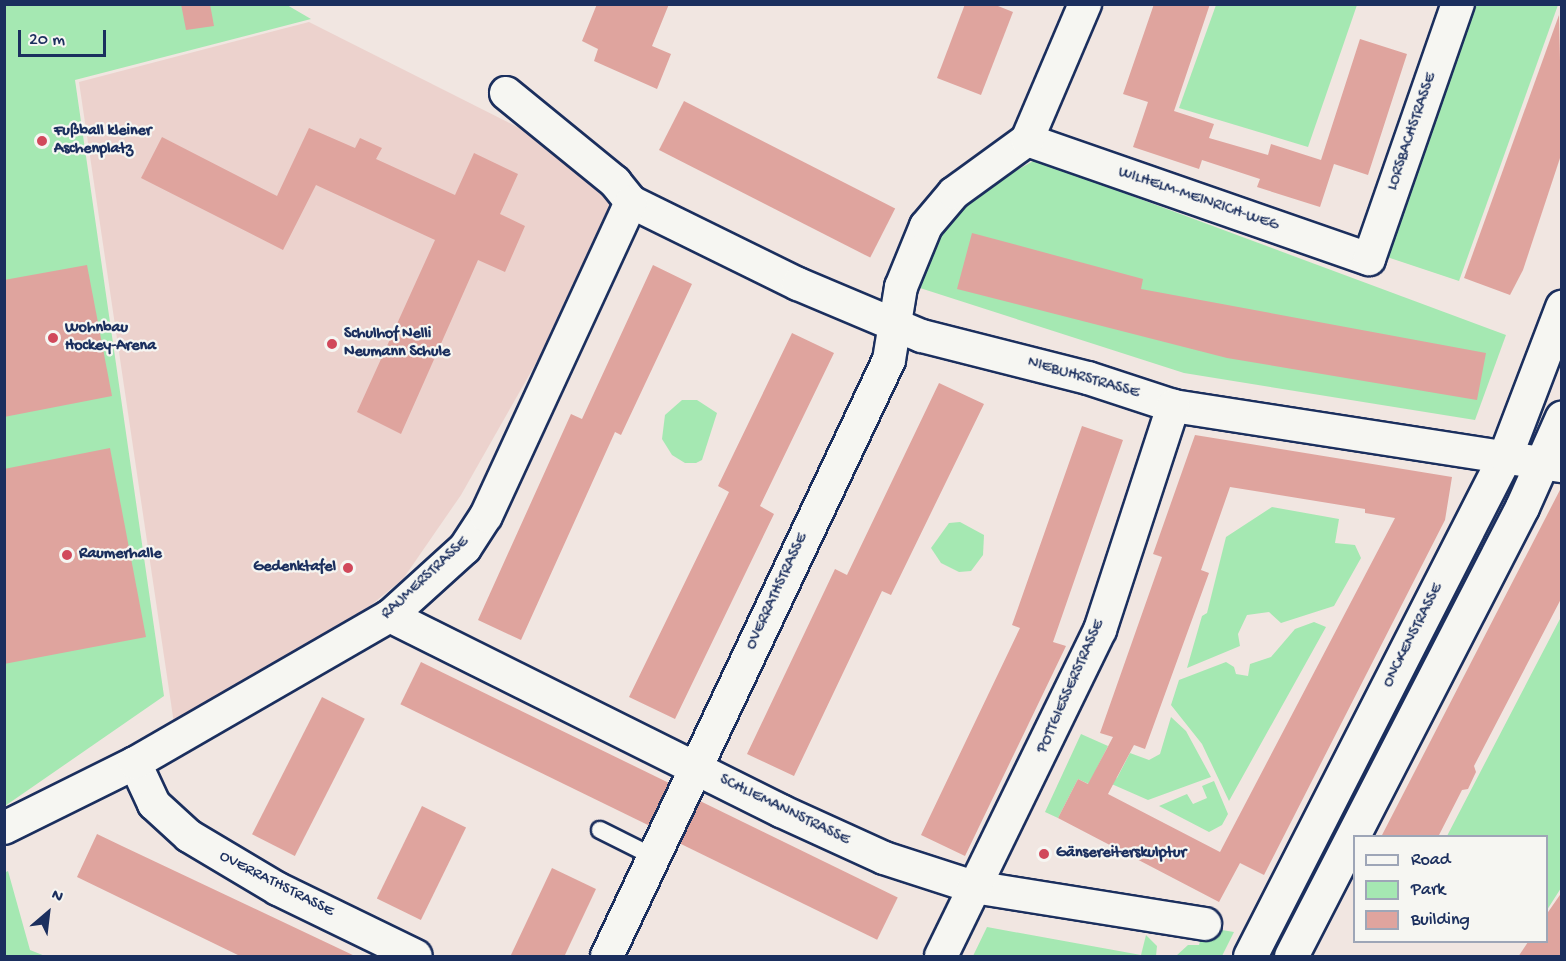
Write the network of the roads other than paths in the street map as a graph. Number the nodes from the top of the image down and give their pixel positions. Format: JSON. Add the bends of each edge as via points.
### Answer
{"nodes":[{"id":1,"x":1085,"y":4,"type":"edge"},
{"id":2,"x":1458,"y":4,"type":"edge"},
{"id":3,"x":506,"y":93,"type":"dead end"},
{"id":4,"x":1027,"y":140,"type":"junction"},
{"id":5,"x":631,"y":202,"type":"junction"},
{"id":6,"x":1369,"y":259,"type":"joint"},
{"id":7,"x":1562,"y":307,"type":"edge"},
{"id":8,"x":895,"y":326,"type":"junction"},
{"id":9,"x":1173,"y":406,"type":"junction"},
{"id":10,"x":1562,"y":417,"type":"edge"},
{"id":11,"x":1505,"y":456,"type":"junction"},
{"id":12,"x":1553,"y":464,"type":"edge"},
{"id":13,"x":390,"y":616,"type":"junction"},
{"id":14,"x":135,"y":763,"type":"junction"},
{"id":15,"x":695,"y":766,"type":"junction"},
{"id":16,"x":4,"y":828,"type":"edge"},
{"id":17,"x":600,"y":830,"type":"dead end"},
{"id":18,"x":1357,"y":835,"type":"edge"},
{"id":19,"x":1353,"y":842,"type":"edge"},
{"id":20,"x":654,"y":857,"type":"junction"},
{"id":21,"x":974,"y":887,"type":"junction"},
{"id":22,"x":1205,"y":924,"type":"dead end"},
{"id":23,"x":416,"y":957,"type":"edge"},
{"id":24,"x":607,"y":957,"type":"edge"},
{"id":25,"x":941,"y":957,"type":"edge"},
{"id":26,"x":1250,"y":957,"type":"edge"},
{"id":27,"x":1292,"y":957,"type":"edge"}],
"edges":[{"from":1,"to":4,"type":"street"},
{"from":2,"to":6,"type":"street","name":"LORSBACHSTRASSE"},
{"from":3,"to":5,"type":"street","via":[[615,182]]},
{"from":4,"to":6,"type":"street","name":"WILHELM-MEINRICH-WEG"},
{"from":4,"to":8,"type":"street","name":"OVERRATHSTRASSE","via":[[934,212],[902,287]]},
{"from":5,"to":8,"type":"street","name":"NIEBUHRSTRASSE","via":[[798,284]]},
{"from":5,"to":13,"type":"street","name":"RAUMERSTRASSE","via":[[486,516],[465,548]]},
{"from":7,"to":11,"type":"main road","name":"ONCKENSTRASSE"},
{"from":8,"to":9,"type":"street","name":"NIEBUHRSTRASSE"},
{"from":8,"to":15,"type":"street","name":"OVERRATHSTRASSE","via":[[889,360]]},
{"from":9,"to":11,"type":"street","name":"NIEBUHRSTRASSE"},
{"from":9,"to":21,"type":"street","name":"POTTGIESSERSTRASSE","via":[[1100,630],[1000,842]]},
{"from":10,"to":12,"type":"main road"},
{"from":11,"to":12,"type":"street","name":"NIEBUHRSTRASSE"},
{"from":11,"to":26,"type":"main road","name":"ONCKENSTRASSE"},
{"from":12,"to":18,"type":"main road"},
{"from":13,"to":14,"type":"street","name":"RAUMERSTRASSE"},
{"from":13,"to":15,"type":"street","name":"SCHLIEMANNSTRASSE"},
{"from":14,"to":16,"type":"street","name":"RAUMERSTRASSE"},
{"from":14,"to":23,"type":"street","name":"OVERRATHSTRASSE","via":[[154,804],[189,836],[278,889]]},
{"from":15,"to":20,"type":"street","name":"OVERRATHSTRASSE"},
{"from":15,"to":21,"type":"street","name":"SCHLIEMANNSTRASSE","via":[[876,855],[941,880]]},
{"from":17,"to":20,"type":"lane"},
{"from":19,"to":27,"type":"main road"},
{"from":20,"to":24,"type":"street","name":"OVERRATHSTRASSE"},
{"from":21,"to":22,"type":"street","name":"SCHLIEMANNSTRASSE"},
{"from":21,"to":25,"type":"street","name":"POTTGIESSERSTRASSE"}]}
